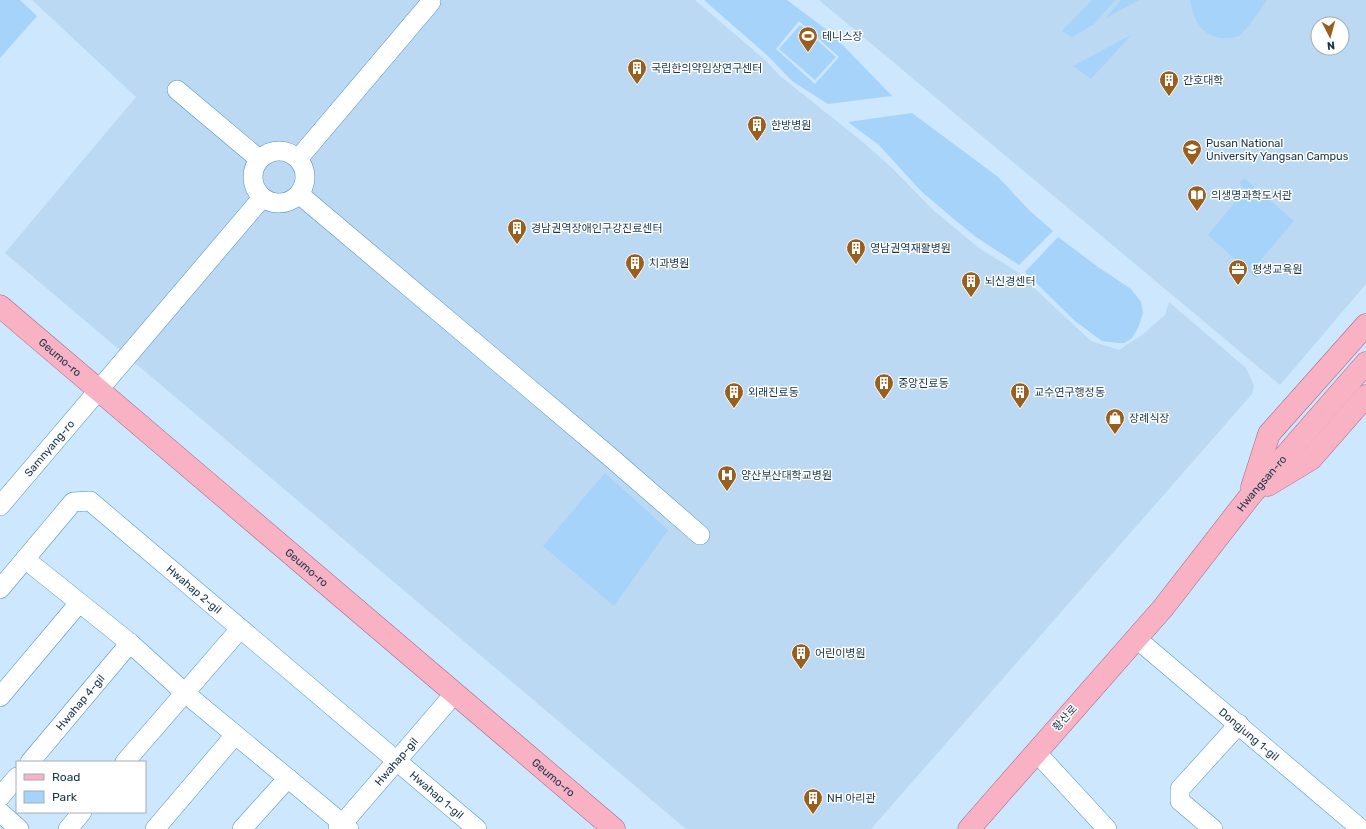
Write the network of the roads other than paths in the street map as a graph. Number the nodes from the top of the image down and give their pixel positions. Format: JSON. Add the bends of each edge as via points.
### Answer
{"nodes":[{"id":1,"x":431,"y":2,"type":"dead end"},
{"id":2,"x":177,"y":90,"type":"dead end"},
{"id":3,"x":259,"y":159,"type":"junction"},
{"id":4,"x":298,"y":159,"type":"junction"},
{"id":5,"x":299,"y":194,"type":"junction"},
{"id":6,"x":262,"y":198,"type":"junction"},
{"id":7,"x":0,"y":306,"type":"edge"},
{"id":8,"x":1366,"y":325,"type":"edge"},
{"id":9,"x":1366,"y":363,"type":"edge"},
{"id":10,"x":100,"y":390,"type":"junction"},
{"id":11,"x":1366,"y":397,"type":"edge"},
{"id":12,"x":1250,"y":496,"type":"junction"},
{"id":13,"x":0,"y":506,"type":"edge"},
{"id":14,"x":700,"y":535,"type":"dead end"},
{"id":15,"x":25,"y":559,"type":"junction"},
{"id":16,"x":0,"y":588,"type":"edge"},
{"id":17,"x":79,"y":603,"type":"junction"},
{"id":18,"x":1164,"y":608,"type":"joint"},
{"id":19,"x":240,"y":629,"type":"junction"},
{"id":20,"x":1137,"y":638,"type":"junction"},
{"id":21,"x":130,"y":643,"type":"junction"},
{"id":22,"x":185,"y":693,"type":"junction"},
{"id":23,"x":455,"y":693,"type":"junction"},
{"id":24,"x":0,"y":697,"type":"edge"},
{"id":25,"x":1238,"y":724,"type":"junction"},
{"id":26,"x":235,"y":735,"type":"junction"},
{"id":27,"x":1036,"y":752,"type":"junction"},
{"id":28,"x":31,"y":761,"type":"edge"},
{"id":29,"x":127,"y":761,"type":"edge"},
{"id":30,"x":396,"y":761,"type":"junction"},
{"id":31,"x":16,"y":778,"type":"edge"},
{"id":32,"x":288,"y":778,"type":"junction"},
{"id":33,"x":0,"y":797,"type":"edge"},
{"id":34,"x":0,"y":812,"type":"edge"},
{"id":35,"x":81,"y":813,"type":"edge"},
{"id":36,"x":343,"y":827,"type":"edge"},
{"id":37,"x":19,"y":829,"type":"edge"},
{"id":38,"x":68,"y":829,"type":"edge"},
{"id":39,"x":155,"y":829,"type":"edge"},
{"id":40,"x":242,"y":829,"type":"edge"},
{"id":41,"x":477,"y":829,"type":"edge"},
{"id":42,"x":614,"y":829,"type":"edge"},
{"id":43,"x":969,"y":829,"type":"edge"},
{"id":44,"x":1107,"y":829,"type":"edge"},
{"id":45,"x":1213,"y":829,"type":"edge"},
{"id":46,"x":1361,"y":829,"type":"edge"}],
"edges":[{"from":1,"to":4,"type":"street"},
{"from":2,"to":3,"type":"street"},
{"from":3,"to":4,"type":"street","via":[[266,154],[283,151]]},
{"from":3,"to":6,"type":"street","via":[[253,170],[253,183]]},
{"from":4,"to":5,"type":"street","via":[[305,180]]},
{"from":5,"to":6,"type":"street","via":[[285,202],[269,202]]},
{"from":5,"to":14,"type":"street"},
{"from":6,"to":10,"type":"street","name":"Samnyang-ro"},
{"from":7,"to":10,"type":"main road","name":"Geumo-ro"},
{"from":8,"to":12,"type":"main road","via":[[1269,434]]},
{"from":9,"to":12,"type":"main road","name":"Hwangsan-ro"},
{"from":10,"to":13,"type":"street","name":"Samnyang-ro"},
{"from":10,"to":23,"type":"main road","name":"Geumo-ro"},
{"from":11,"to":12,"type":"main road","via":[[1311,459]]},
{"from":12,"to":18,"type":"main road","name":"Hwangsan-ro"},
{"from":15,"to":16,"type":"street","name":"Hwahap 2-gil"},
{"from":15,"to":17,"type":"street"},
{"from":15,"to":19,"type":"street","name":"Hwahap 2-gil","via":[[73,502],[90,501]]},
{"from":17,"to":21,"type":"street"},
{"from":17,"to":24,"type":"street"},
{"from":18,"to":20,"type":"main road","name":"황산로"},
{"from":19,"to":22,"type":"street"},
{"from":19,"to":30,"type":"street","name":"Hwahap 2-gil"},
{"from":20,"to":25,"type":"street","name":"Dongjung 1-gil"},
{"from":20,"to":27,"type":"main road","name":"황산로"},
{"from":21,"to":22,"type":"street"},
{"from":21,"to":28,"type":"street","name":"Hwahap 4-gil"},
{"from":22,"to":26,"type":"street"},
{"from":22,"to":29,"type":"street"},
{"from":23,"to":30,"type":"street","name":"Hwahap-gil"},
{"from":23,"to":42,"type":"main road","name":"Geumo-ro"},
{"from":25,"to":45,"type":"street","via":[[1180,789],[1180,801]]},
{"from":25,"to":46,"type":"street","name":"Dongjung 1-gil"},
{"from":26,"to":32,"type":"street"},
{"from":26,"to":39,"type":"street"},
{"from":27,"to":43,"type":"main road","name":"황산로"},
{"from":27,"to":44,"type":"street"},
{"from":30,"to":36,"type":"street","name":"Hwahap-gil"},
{"from":30,"to":41,"type":"street","name":"Hwahap 1-gil"},
{"from":31,"to":33,"type":"street"},
{"from":32,"to":36,"type":"street"},
{"from":32,"to":40,"type":"street"},
{"from":34,"to":37,"type":"street"},
{"from":35,"to":38,"type":"street"}]}
